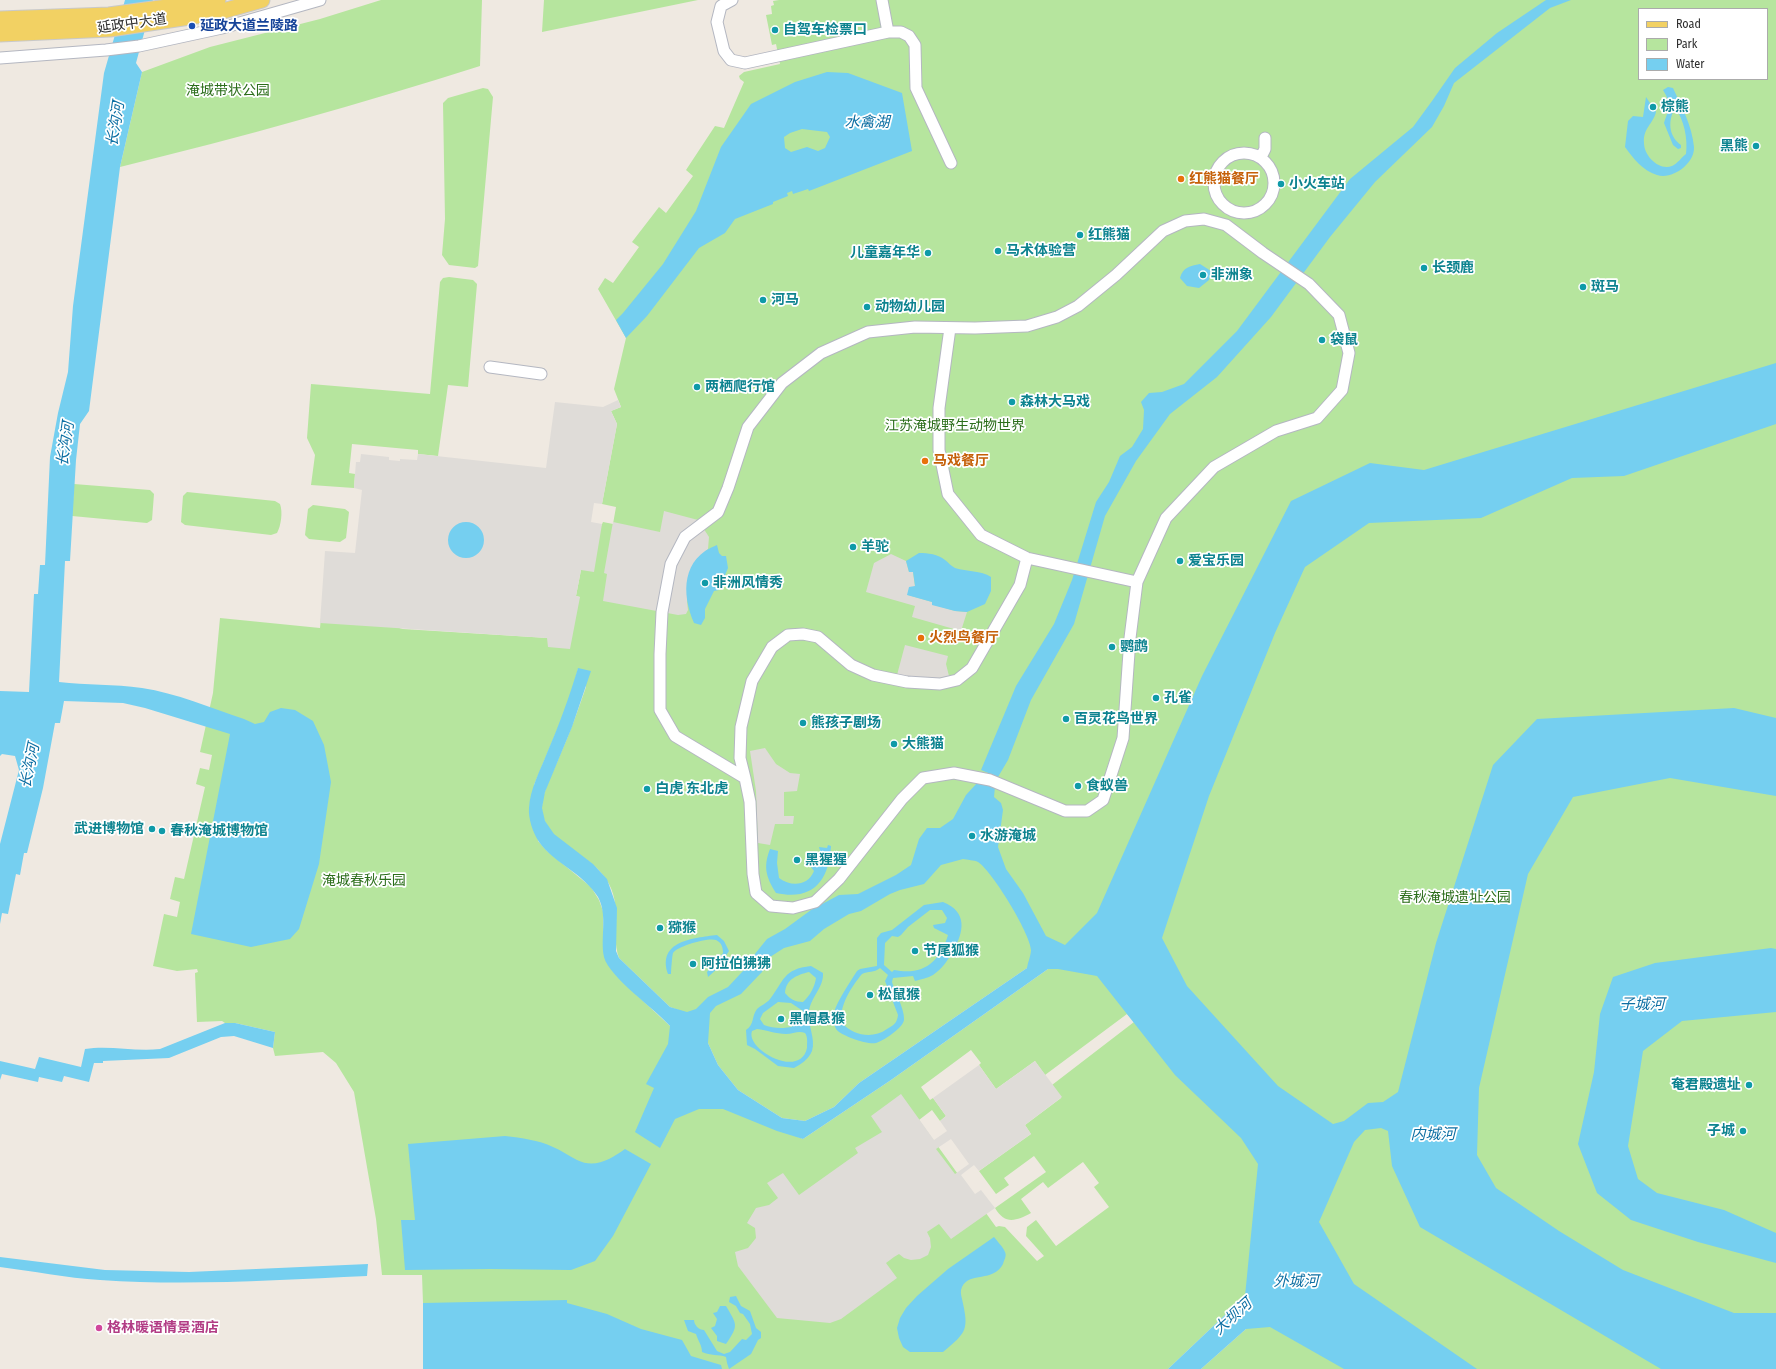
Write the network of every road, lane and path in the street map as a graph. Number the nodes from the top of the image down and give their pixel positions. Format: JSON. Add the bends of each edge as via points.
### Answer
{"nodes":[{"id":1,"x":262,"y":0,"type":"edge"},
{"id":2,"x":320,"y":0,"type":"edge"},
{"id":3,"x":732,"y":0,"type":"edge"},
{"id":4,"x":882,"y":0,"type":"edge"},
{"id":5,"x":214,"y":4,"type":"edge"},
{"id":6,"x":0,"y":19,"type":"edge"},
{"id":7,"x":110,"y":22,"type":"junction"},
{"id":8,"x":888,"y":32,"type":"junction"},
{"id":9,"x":40,"y":33,"type":"junction"},
{"id":10,"x":0,"y":34,"type":"edge"},
{"id":11,"x":0,"y":46,"type":"edge"},
{"id":12,"x":0,"y":58,"type":"edge"},
{"id":13,"x":1265,"y":138,"type":"dead end"},
{"id":14,"x":1261,"y":158,"type":"junction"},
{"id":15,"x":951,"y":163,"type":"dead end"},
{"id":16,"x":1233,"y":210,"type":"junction"},
{"id":17,"x":1226,"y":225,"type":"junction"},
{"id":18,"x":950,"y":328,"type":"junction"},
{"id":19,"x":490,"y":367,"type":"dead end"},
{"id":20,"x":541,"y":374,"type":"dead end"},
{"id":21,"x":1027,"y":558,"type":"junction"},
{"id":22,"x":1137,"y":582,"type":"junction"},
{"id":23,"x":745,"y":778,"type":"junction"}],
"edges":[{"from":1,"to":5,"type":"main road","name":"延政中大道"},
{"from":2,"to":12,"type":"street","via":[[222,28],[139,46]]},
{"from":3,"to":8,"type":"street","via":[[721,6],[717,22],[724,51],[731,60],[745,63]]},
{"from":4,"to":8,"type":"street"},
{"from":5,"to":7,"type":"main road","name":"延政中大道"},
{"from":6,"to":7,"type":"main road","name":"延政中大道"},
{"from":7,"to":9,"type":"main road","name":"延政中大道"},
{"from":8,"to":15,"type":"street","via":[[901,32],[909,36],[914,45],[916,88]]},
{"from":9,"to":10,"type":"main road","name":"延政中大道"},
{"from":9,"to":11,"type":"main road"},
{"from":13,"to":14,"type":"street","via":[[1265,150]]},
{"from":14,"to":16,"type":"street","via":[[1270,166],[1273,176],[1271,196],[1266,204],[1257,210],[1247,213]]},
{"from":14,"to":16,"type":"street","via":[[1245,152],[1226,158],[1219,165],[1213,183],[1215,193],[1220,202]]},
{"from":16,"to":17,"type":"street"},
{"from":17,"to":18,"type":"street","via":[[1204,219],[1185,221],[1163,231],[1078,306],[1057,317],[1027,326]]},
{"from":17,"to":22,"type":"street","via":[[1309,284],[1340,315],[1349,353],[1342,390],[1317,418],[1276,431],[1214,467],[1166,518]]},
{"from":18,"to":21,"type":"street","via":[[939,408],[939,450],[948,494],[981,535]]},
{"from":18,"to":23,"type":"street","via":[[915,327],[868,332],[821,353],[782,383],[748,427],[718,512],[685,537],[671,564],[662,612],[660,710],[675,736]]},
{"from":19,"to":20,"type":"street"},
{"from":21,"to":22,"type":"street"},
{"from":21,"to":23,"type":"street","via":[[1020,585],[995,630],[972,668],[957,680],[940,684],[907,682],[873,675],[850,665],[818,637],[803,634],[788,636],[772,647],[752,681],[741,727],[740,758]]},
{"from":22,"to":23,"type":"street","via":[[1123,738],[1103,800],[1087,811],[1065,811],[990,780],[954,773],[923,778],[902,799],[839,878],[814,902],[793,908],[771,906],[756,893],[750,802]]}]}
